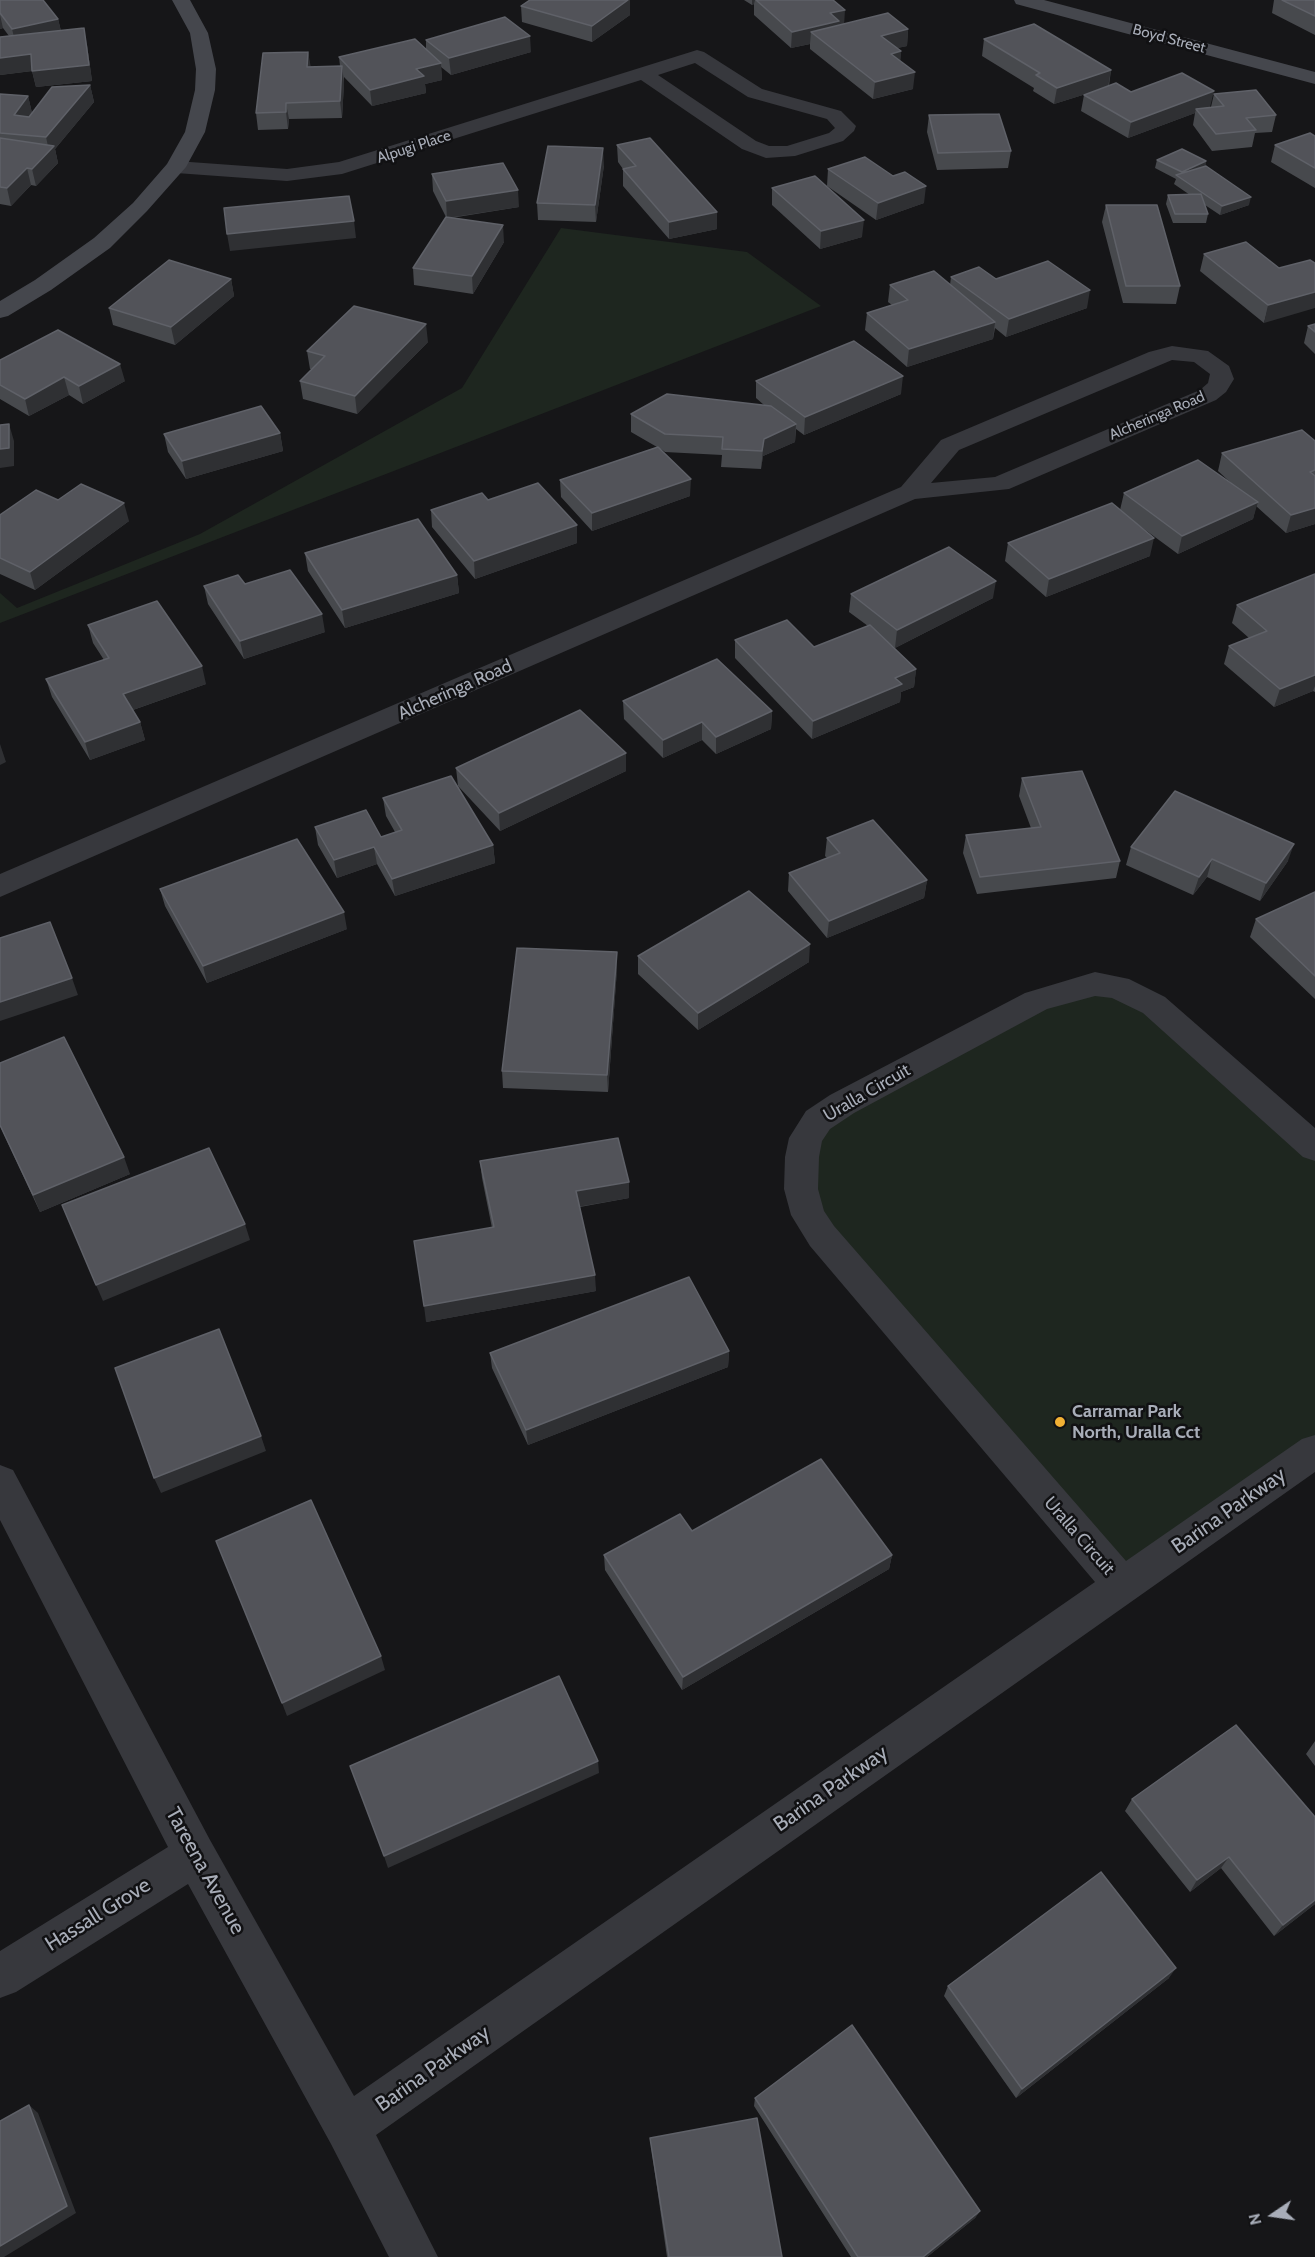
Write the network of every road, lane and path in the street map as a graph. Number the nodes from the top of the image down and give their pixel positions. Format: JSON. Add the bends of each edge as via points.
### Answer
{"nodes":[{"id":1,"x":181,"y":0,"type":"edge"},
{"id":2,"x":1023,"y":0,"type":"edge"},
{"id":3,"x":644,"y":73,"type":"junction"},
{"id":4,"x":1315,"y":78,"type":"edge"},
{"id":5,"x":176,"y":166,"type":"junction"},
{"id":6,"x":0,"y":311,"type":"edge"},
{"id":7,"x":910,"y":492,"type":"junction"},
{"id":8,"x":0,"y":886,"type":"edge"},
{"id":9,"x":1315,"y":1148,"type":"edge"},
{"id":10,"x":1315,"y":1451,"type":"edge"},
{"id":11,"x":0,"y":1482,"type":"edge"},
{"id":12,"x":1122,"y":1585,"type":"junction"},
{"id":13,"x":195,"y":1855,"type":"junction"},
{"id":14,"x":0,"y":1976,"type":"edge"},
{"id":15,"x":347,"y":2128,"type":"junction"},
{"id":16,"x":414,"y":2257,"type":"edge"}],
"edges":[{"from":1,"to":5,"type":"street","via":[[199,33],[206,69],[195,132]]},
{"from":2,"to":4,"type":"street","name":"Boyd Street"},
{"from":3,"to":3,"type":"street","name":"Alpugi Place","via":[[697,56],[755,93],[834,115],[846,126],[836,137],[788,152],[757,149]]},
{"from":3,"to":5,"type":"street","name":"Alpugi Place","via":[[342,168],[287,175]]},
{"from":5,"to":6,"type":"street","via":[[102,243]]},
{"from":7,"to":7,"type":"street","name":"Alcheringa Road","via":[[950,445],[1157,357],[1172,353],[1200,356],[1221,371],[1218,387],[1208,395],[1000,484]]},
{"from":7,"to":8,"type":"street","name":"Alcheringa Road"},
{"from":9,"to":12,"type":"street","name":"Uralla Circuit","via":[[1154,1005],[1118,987],[1095,984],[1036,1001],[863,1093],[819,1120],[806,1138],[801,1189],[808,1215]]},
{"from":10,"to":12,"type":"street","name":"Barina Parkway"},
{"from":11,"to":13,"type":"street","name":"Tareena Avenue"},
{"from":12,"to":15,"type":"street","name":"Barina Parkway"},
{"from":13,"to":14,"type":"street","name":"Hassall Grove"},
{"from":13,"to":15,"type":"street","name":"Tareena Avenue"},
{"from":15,"to":16,"type":"street","name":"Tareena Avenue"}]}
